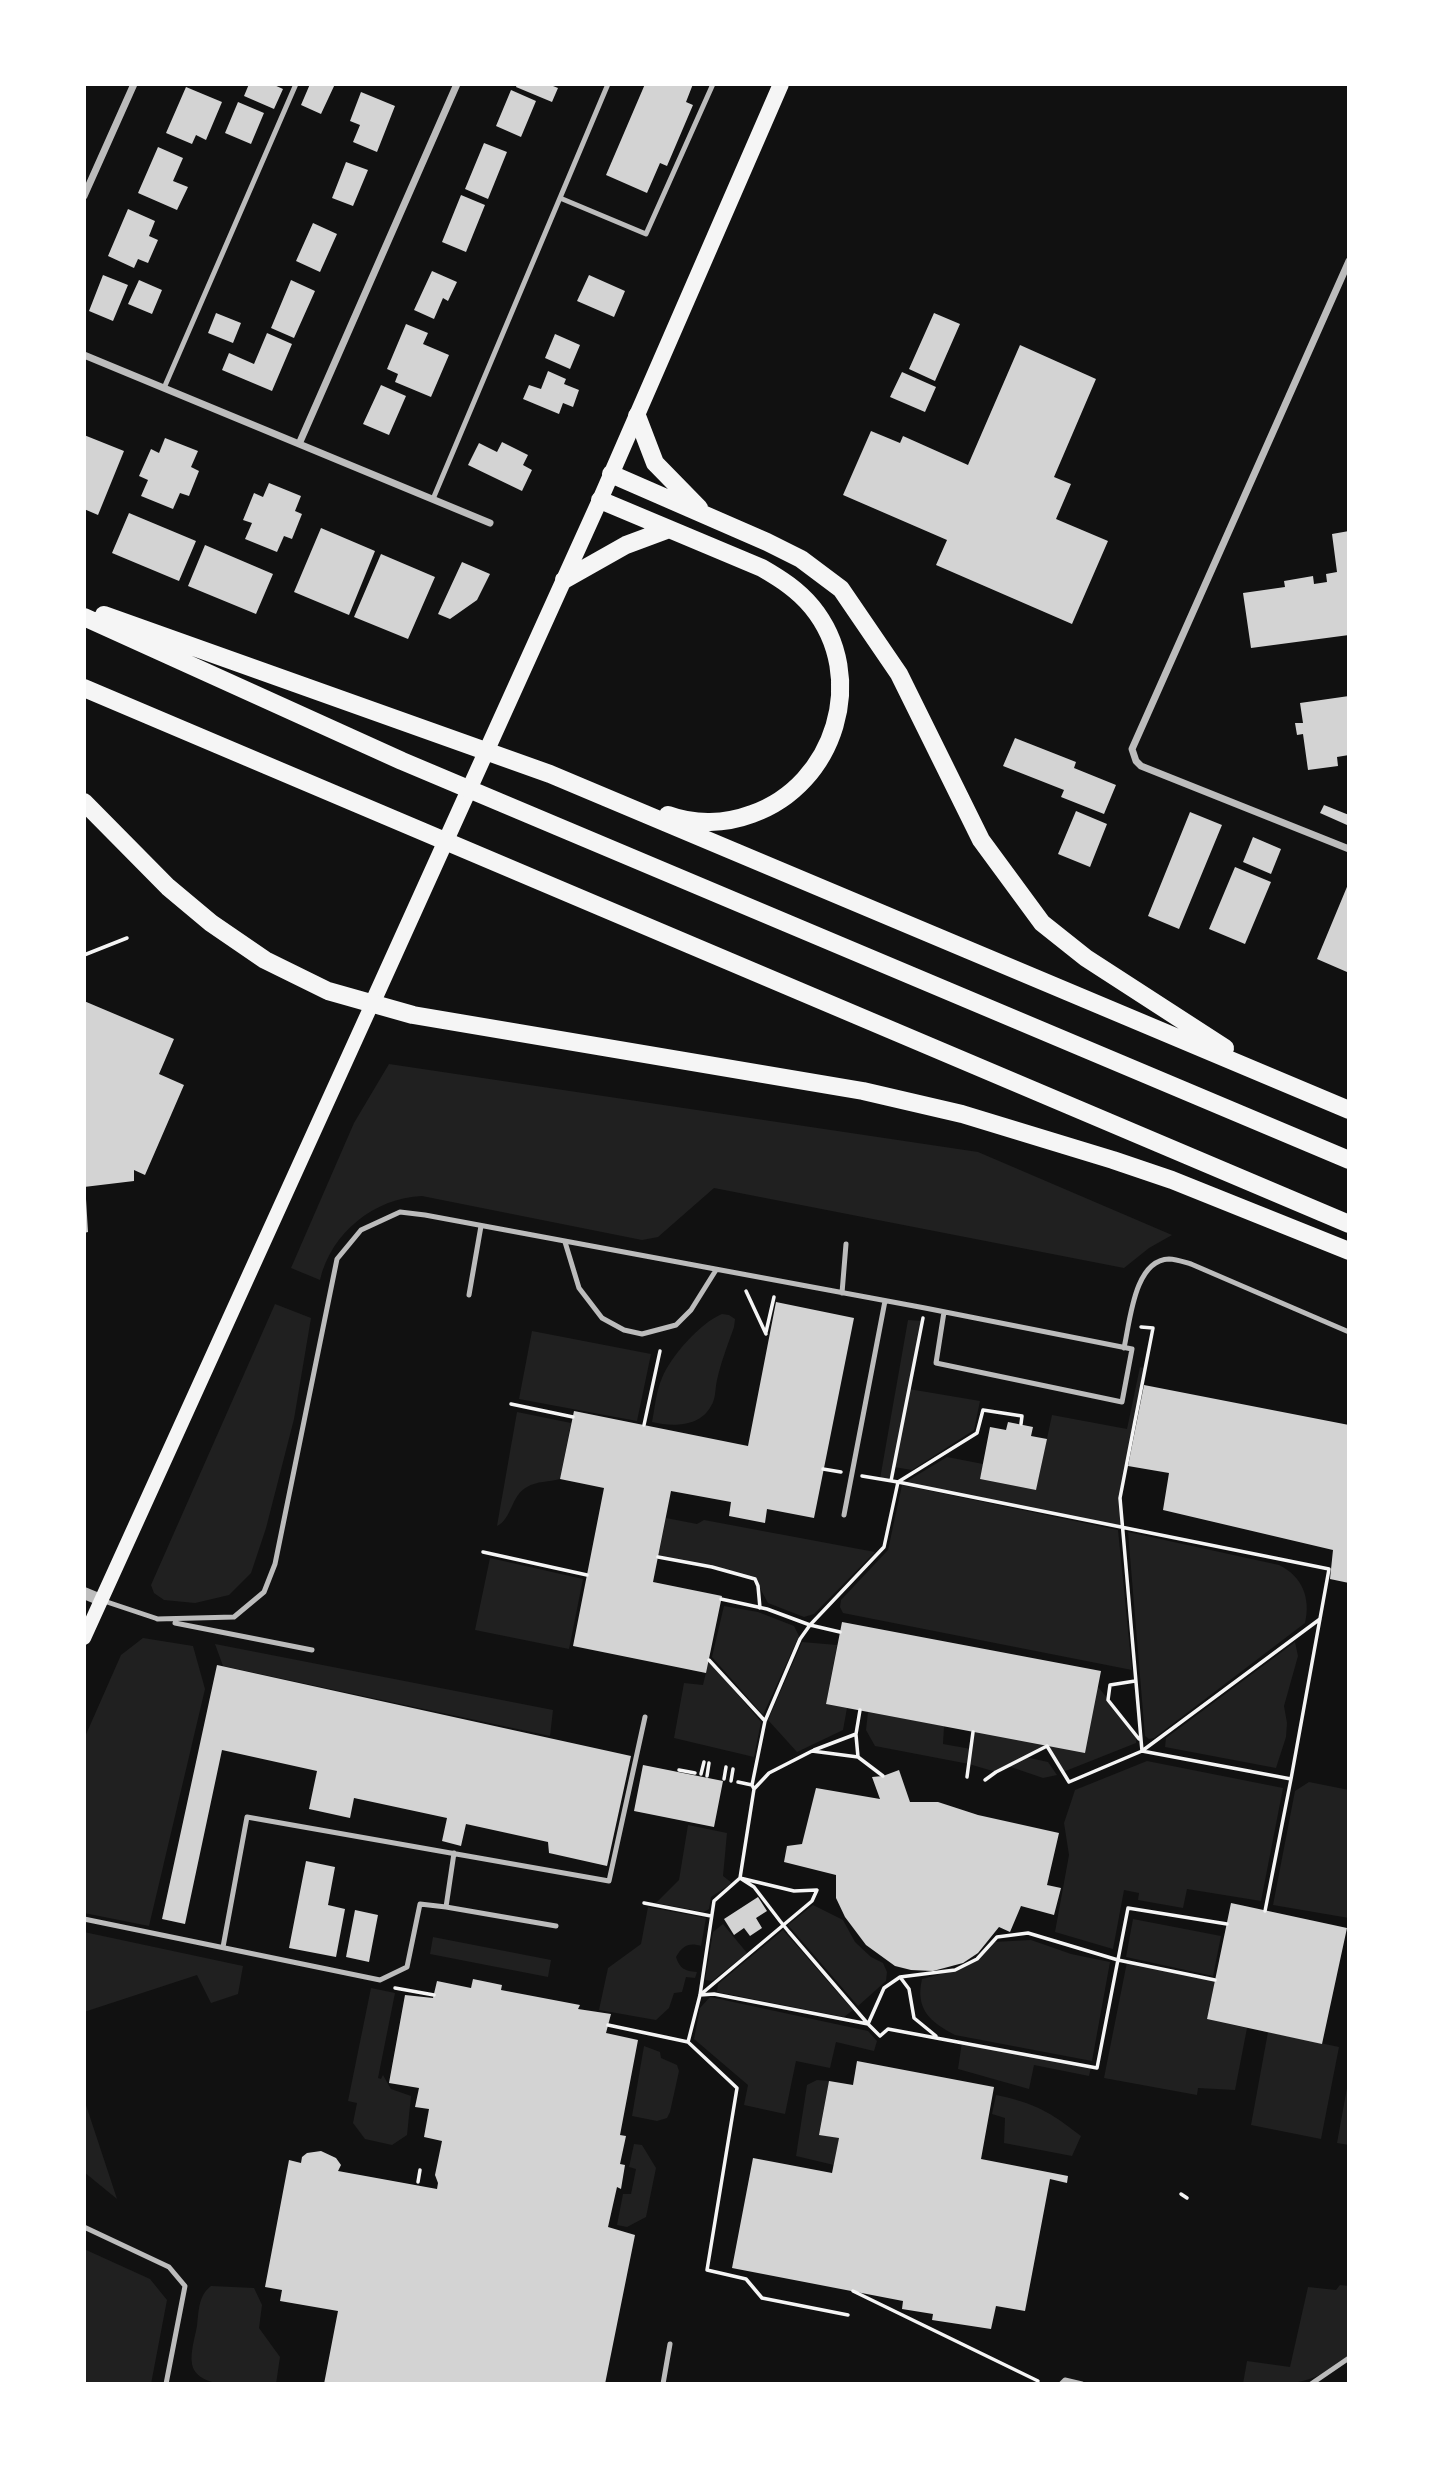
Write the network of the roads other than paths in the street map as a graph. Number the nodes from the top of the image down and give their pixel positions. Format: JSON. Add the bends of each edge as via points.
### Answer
{"nodes":[{"id":1,"x":134,"y":84,"type":"edge"},
{"id":2,"x":296,"y":84,"type":"edge"},
{"id":3,"x":457,"y":84,"type":"edge"},
{"id":4,"x":608,"y":84,"type":"edge"},
{"id":5,"x":713,"y":84,"type":"edge"},
{"id":6,"x":781,"y":84,"type":"edge"},
{"id":7,"x":84,"y":196,"type":"edge"},
{"id":8,"x":560,"y":198,"type":"junction"},
{"id":9,"x":1349,"y":261,"type":"edge"},
{"id":10,"x":84,"y":355,"type":"edge"},
{"id":11,"x":163,"y":388,"type":"junction"},
{"id":12,"x":637,"y":416,"type":"junction"},
{"id":13,"x":299,"y":444,"type":"junction"},
{"id":14,"x":611,"y":474,"type":"junction"},
{"id":15,"x":433,"y":499,"type":"junction"},
{"id":16,"x":600,"y":500,"type":"junction"},
{"id":17,"x":706,"y":516,"type":"junction"},
{"id":18,"x":490,"y":523,"type":"dead end"},
{"id":19,"x":669,"y":528,"type":"junction"},
{"id":20,"x":564,"y":580,"type":"junction"},
{"id":21,"x":84,"y":608,"type":"edge"},
{"id":22,"x":84,"y":617,"type":"edge"},
{"id":23,"x":84,"y":688,"type":"edge"},
{"id":24,"x":550,"y":774,"type":"junction"},
{"id":25,"x":84,"y":802,"type":"edge"},
{"id":26,"x":1349,"y":849,"type":"edge"},
{"id":27,"x":372,"y":1004,"type":"junction"},
{"id":28,"x":1346,"y":1109,"type":"edge"},
{"id":29,"x":1349,"y":1160,"type":"edge"},
{"id":30,"x":1349,"y":1224,"type":"edge"},
{"id":31,"x":481,"y":1226,"type":"junction"},
{"id":32,"x":565,"y":1242,"type":"junction"},
{"id":33,"x":846,"y":1244,"type":"dead end"},
{"id":34,"x":1349,"y":1251,"type":"edge"},
{"id":35,"x":716,"y":1270,"type":"junction"},
{"id":36,"x":842,"y":1293,"type":"junction"},
{"id":37,"x":469,"y":1295,"type":"dead end"},
{"id":38,"x":885,"y":1301,"type":"junction"},
{"id":39,"x":944,"y":1312,"type":"junction"},
{"id":40,"x":1349,"y":1332,"type":"edge"},
{"id":41,"x":1124,"y":1348,"type":"junction"},
{"id":42,"x":844,"y":1515,"type":"dead end"},
{"id":43,"x":84,"y":1593,"type":"edge"},
{"id":44,"x":101,"y":1600,"type":"junction"},
{"id":45,"x":157,"y":1619,"type":"junction"},
{"id":46,"x":84,"y":1638,"type":"edge"},
{"id":47,"x":312,"y":1650,"type":"dead end"},
{"id":48,"x":645,"y":1717,"type":"dead end"},
{"id":49,"x":454,"y":1853,"type":"junction"},
{"id":50,"x":446,"y":1907,"type":"junction"},
{"id":51,"x":84,"y":1919,"type":"edge"},
{"id":52,"x":556,"y":1926,"type":"dead end"},
{"id":53,"x":223,"y":1947,"type":"junction"},
{"id":54,"x":84,"y":2227,"type":"edge"},
{"id":55,"x":670,"y":2344,"type":"dead end"},
{"id":56,"x":1349,"y":2358,"type":"edge"},
{"id":57,"x":166,"y":2384,"type":"edge"},
{"id":58,"x":663,"y":2384,"type":"edge"},
{"id":59,"x":1061,"y":2384,"type":"edge"},
{"id":60,"x":1082,"y":2384,"type":"edge"},
{"id":61,"x":1311,"y":2384,"type":"edge"}],
"edges":[{"from":1,"to":7,"type":"street"},
{"from":2,"to":11,"type":"lane"},
{"from":3,"to":13,"type":"street"},
{"from":4,"to":8,"type":"lane"},
{"from":5,"to":8,"type":"lane","via":[[646,234]]},
{"from":6,"to":12,"type":"main road"},
{"from":8,"to":15,"type":"lane"},
{"from":9,"to":26,"type":"street","via":[[1134,743],[1133,755],[1141,766]]},
{"from":10,"to":11,"type":"street"},
{"from":11,"to":13,"type":"street"},
{"from":12,"to":14,"type":"main road"},
{"from":12,"to":17,"type":"highway","via":[[655,463]]},
{"from":13,"to":15,"type":"street"},
{"from":14,"to":16,"type":"main road"},
{"from":14,"to":17,"type":"highway"},
{"from":15,"to":18,"type":"street"},
{"from":16,"to":19,"type":"highway"},
{"from":16,"to":20,"type":"main road"},
{"from":17,"to":28,"type":"highway","via":[[801,559],[841,589],[899,674],[981,840],[1042,923],[1086,958],[1215,1043]]},
{"from":19,"to":20,"type":"highway","via":[[626,545]]},
{"from":19,"to":24,"type":"highway","via":[[781,579],[813,608],[834,646],[841,689],[825,752],[813,771],[782,800],[762,811],[720,822],[677,818]]},
{"from":20,"to":27,"type":"main road"},
{"from":21,"to":24,"type":"highway"},
{"from":22,"to":29,"type":"highway","via":[[402,761]]},
{"from":23,"to":30,"type":"highway"},
{"from":24,"to":28,"type":"highway"},
{"from":25,"to":27,"type":"highway","via":[[169,887],[238,943],[294,976]]},
{"from":27,"to":34,"type":"highway","via":[[863,1091],[962,1114],[1148,1172]]},
{"from":27,"to":44,"type":"main road"},
{"from":31,"to":32,"type":"lane"},
{"from":31,"to":37,"type":"lane"},
{"from":31,"to":45,"type":"lane","via":[[400,1212],[361,1230],[337,1259],[275,1564],[264,1591],[234,1617]]},
{"from":32,"to":35,"type":"lane"},
{"from":32,"to":35,"type":"lane","via":[[579,1288],[602,1318],[642,1334],[676,1325]]},
{"from":33,"to":36,"type":"lane"},
{"from":35,"to":36,"type":"lane"},
{"from":36,"to":38,"type":"lane"},
{"from":38,"to":39,"type":"lane"},
{"from":38,"to":42,"type":"lane"},
{"from":39,"to":41,"type":"lane"},
{"from":39,"to":41,"type":"lane","via":[[936,1363],[1122,1402],[1132,1349]]},
{"from":40,"to":41,"type":"lane","via":[[1191,1264],[1167,1259],[1153,1264],[1141,1277]]},
{"from":43,"to":44,"type":"street"},
{"from":44,"to":45,"type":"lane"},
{"from":44,"to":46,"type":"main road"},
{"from":45,"to":47,"type":"lane"},
{"from":48,"to":49,"type":"lane","via":[[609,1881]]},
{"from":49,"to":50,"type":"lane"},
{"from":49,"to":53,"type":"lane","via":[[247,1817]]},
{"from":50,"to":52,"type":"lane"},
{"from":50,"to":53,"type":"lane","via":[[420,1904],[407,1968],[380,1980]]},
{"from":51,"to":53,"type":"lane"},
{"from":54,"to":57,"type":"lane","via":[[169,2267],[185,2286]]},
{"from":55,"to":58,"type":"lane"},
{"from":56,"to":61,"type":"lane"},
{"from":59,"to":60,"type":"lane"}]}
